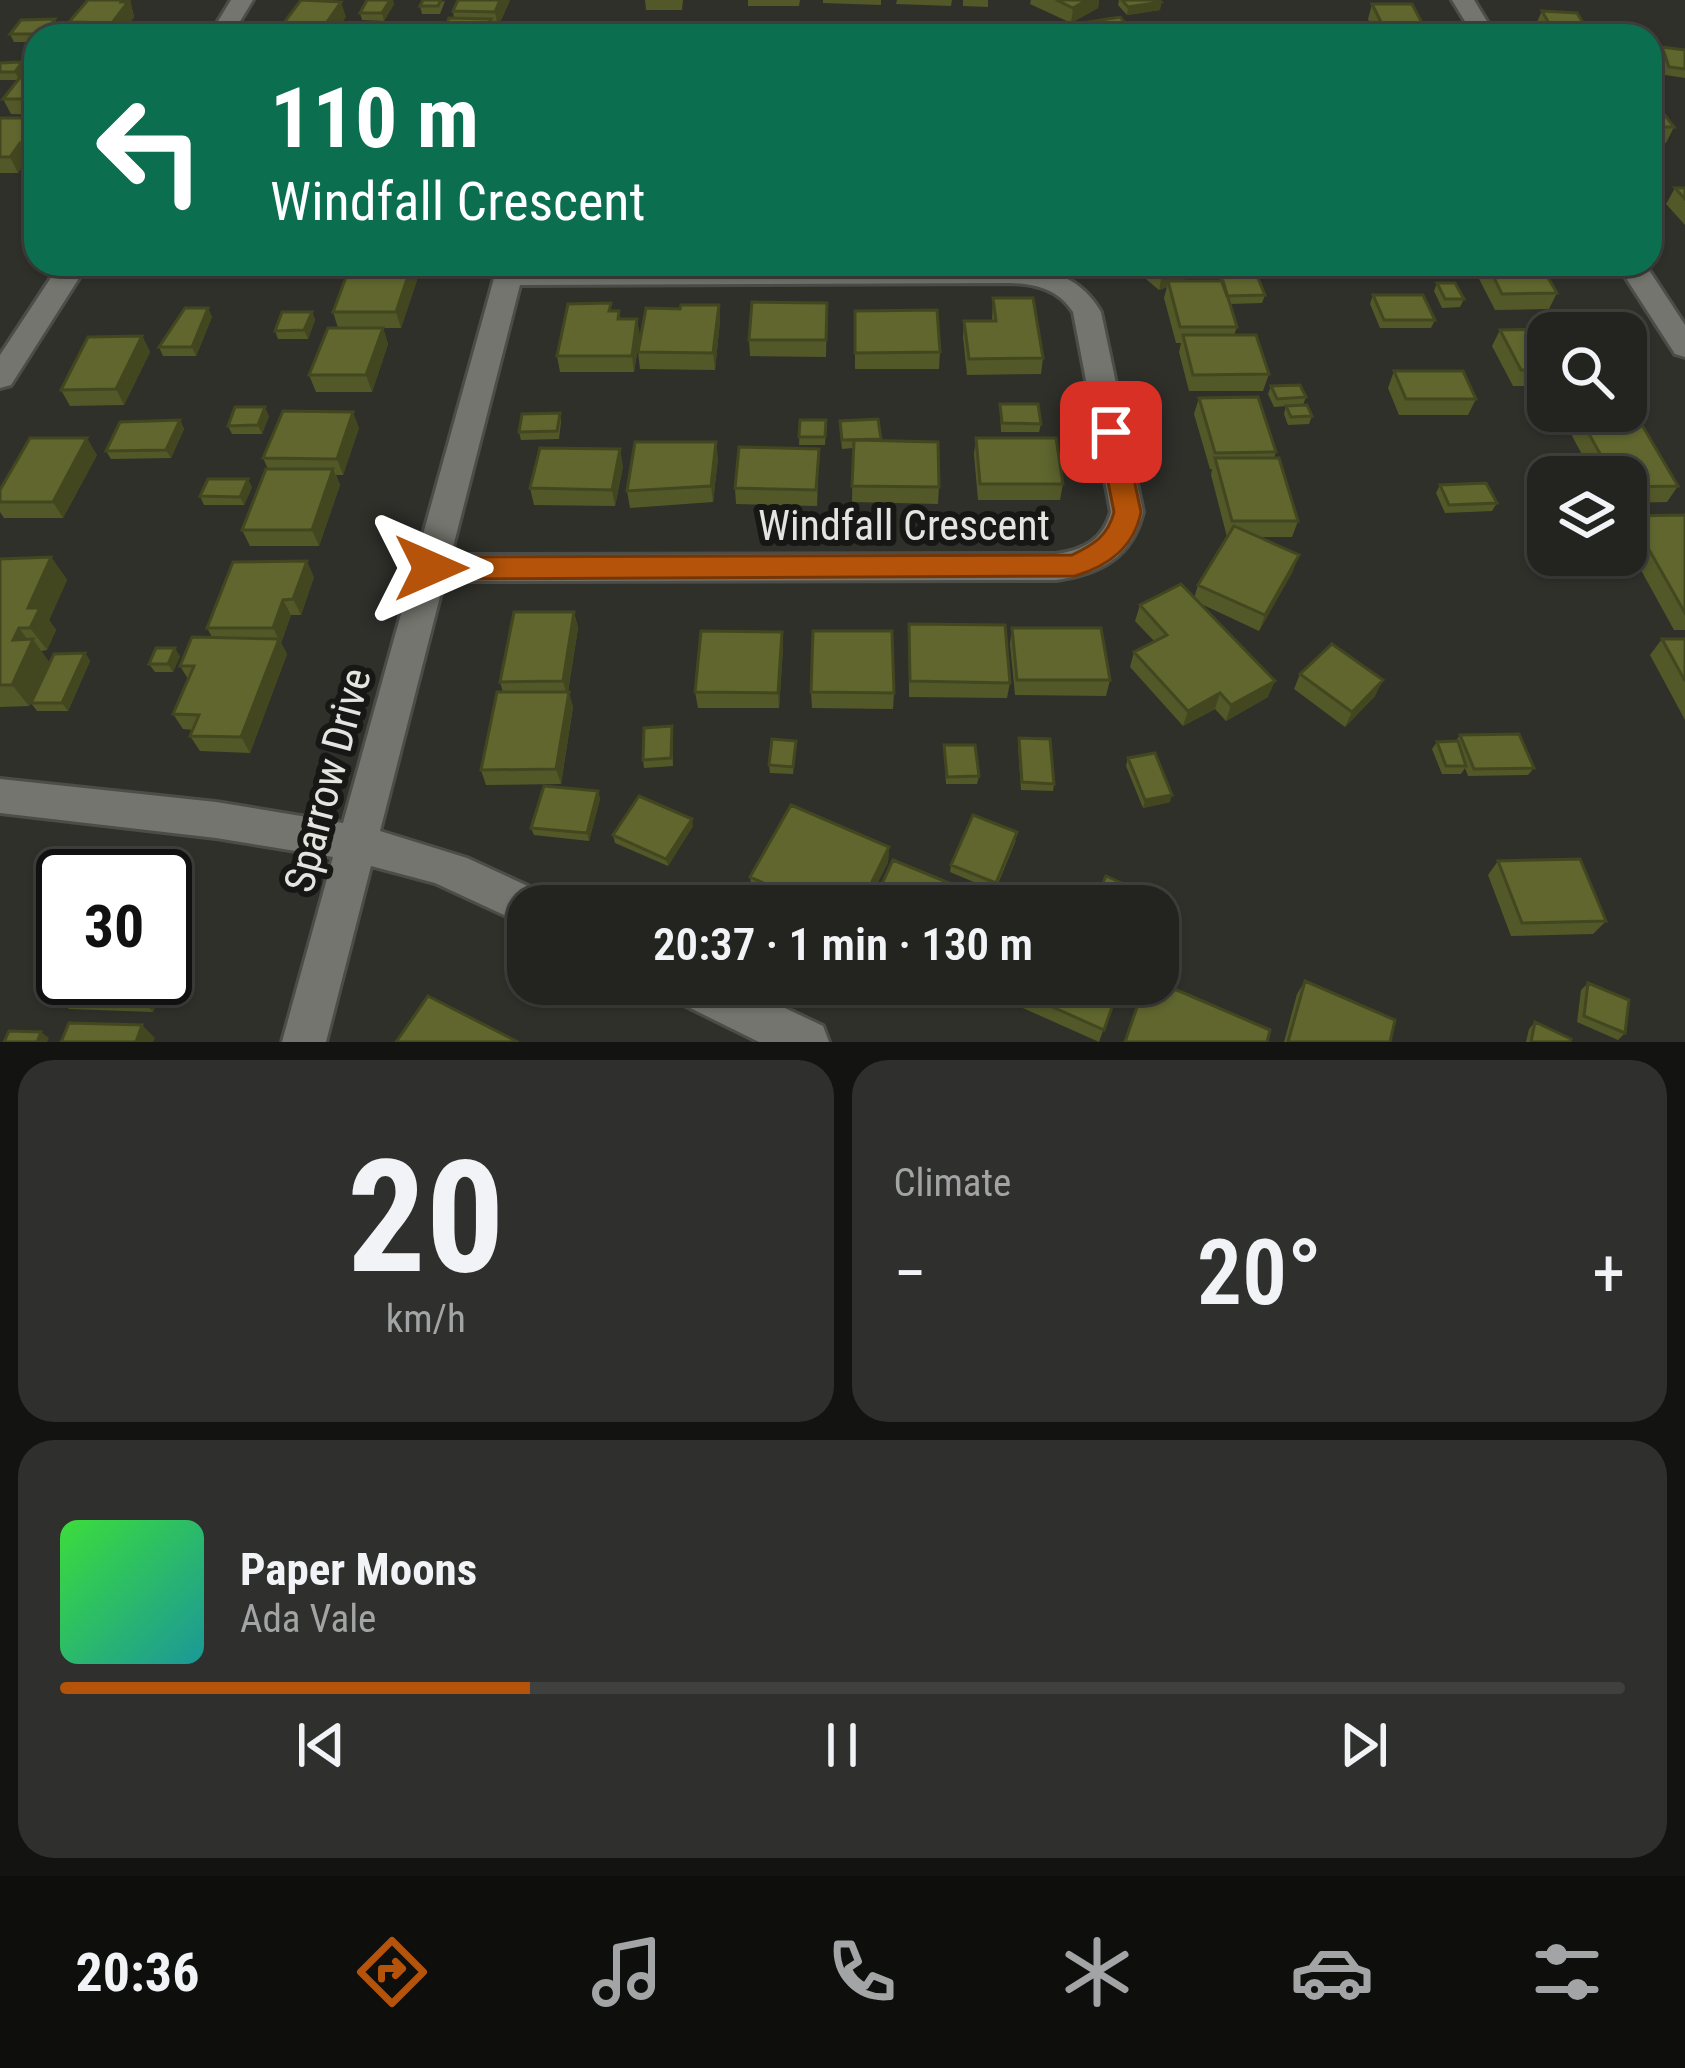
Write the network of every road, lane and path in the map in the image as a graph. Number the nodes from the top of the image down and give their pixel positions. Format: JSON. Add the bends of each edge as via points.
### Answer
{"nodes":[{"id":1,"x":66,"y":276,"type":"edge"},
{"id":2,"x":508,"y":276,"type":"edge"},
{"id":3,"x":1020,"y":276,"type":"edge"},
{"id":4,"x":1639,"y":276,"type":"edge"},
{"id":5,"x":1685,"y":347,"type":"edge"},
{"id":6,"x":0,"y":378,"type":"edge"},
{"id":7,"x":431,"y":568,"type":"junction"},
{"id":8,"x":0,"y":796,"type":"edge"},
{"id":9,"x":354,"y":846,"type":"junction"},
{"id":10,"x":507,"y":898,"type":"edge"},
{"id":11,"x":730,"y":1005,"type":"edge"},
{"id":12,"x":304,"y":1042,"type":"edge"},
{"id":13,"x":807,"y":1042,"type":"edge"}],
"edges":[{"from":1,"to":6,"type":"street"},
{"from":2,"to":7,"type":"street","name":"Sparrow Drive"},
{"from":3,"to":7,"type":"street","name":"Windfall Crescent","via":[[1058,284],[1088,312],[1127,512],[1118,538],[1091,561]]},
{"from":4,"to":5,"type":"street"},
{"from":7,"to":9,"type":"street","name":"Sparrow Drive"},
{"from":8,"to":9,"type":"street"},
{"from":9,"to":10,"type":"street","via":[[428,862]]},
{"from":9,"to":12,"type":"street","name":"Sparrow Drive"},
{"from":11,"to":13,"type":"street"}]}
